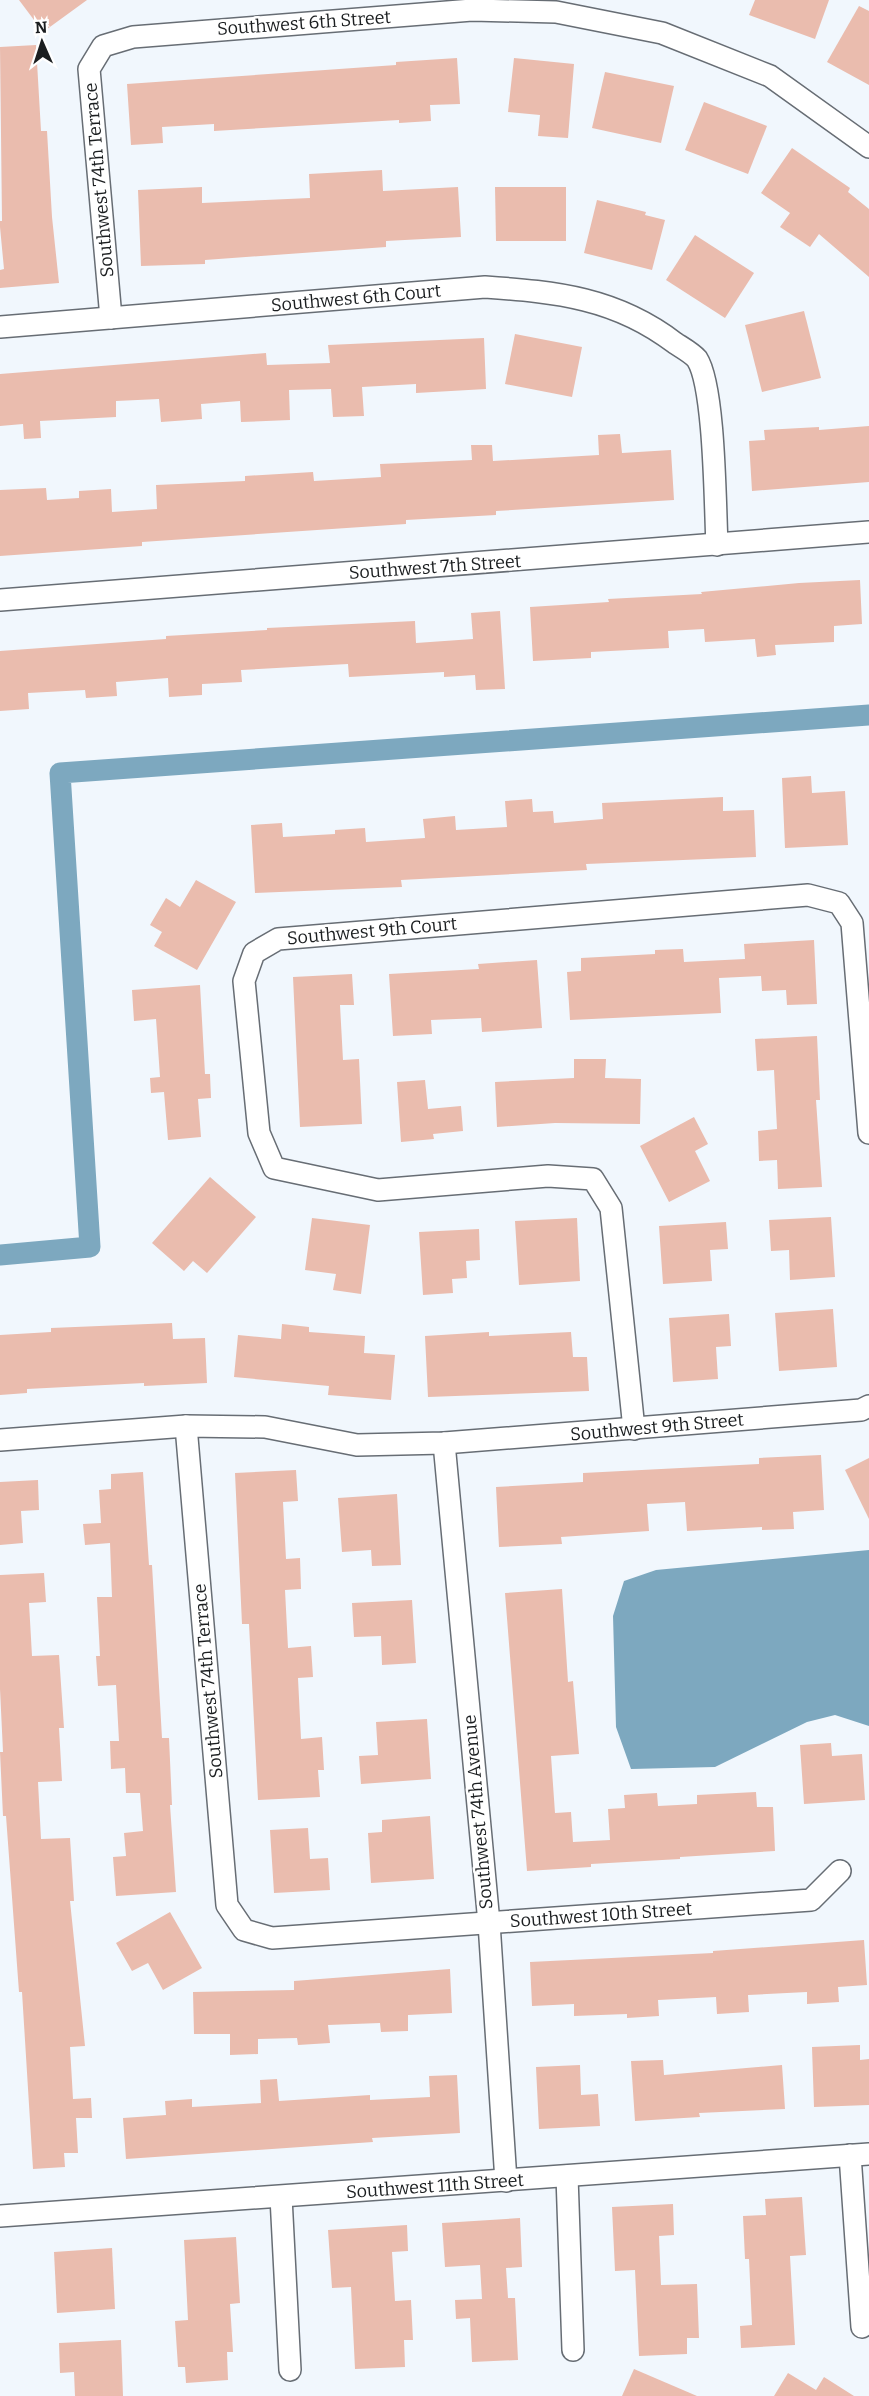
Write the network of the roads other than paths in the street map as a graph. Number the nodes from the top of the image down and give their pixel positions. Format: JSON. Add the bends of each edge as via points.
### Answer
{"nodes":[{"id":1,"x":103,"y":46,"type":"joint"},
{"id":2,"x":869,"y":147,"type":"edge"},
{"id":3,"x":111,"y":318,"type":"junction"},
{"id":4,"x":0,"y":327,"type":"edge"},
{"id":5,"x":869,"y":532,"type":"edge"},
{"id":6,"x":717,"y":545,"type":"junction"},
{"id":7,"x":0,"y":600,"type":"edge"},
{"id":8,"x":869,"y":1133,"type":"edge"},
{"id":9,"x":869,"y":1406,"type":"edge"},
{"id":10,"x":186,"y":1426,"type":"junction"},
{"id":11,"x":634,"y":1429,"type":"junction"},
{"id":12,"x":0,"y":1440,"type":"edge"},
{"id":13,"x":444,"y":1443,"type":"junction"},
{"id":14,"x":840,"y":1871,"type":"dead end"},
{"id":15,"x":489,"y":1923,"type":"junction"},
{"id":16,"x":244,"y":1930,"type":"joint"},
{"id":17,"x":860,"y":2155,"type":"edge"},
{"id":18,"x":567,"y":2175,"type":"junction"},
{"id":19,"x":506,"y":2181,"type":"junction"},
{"id":20,"x":281,"y":2197,"type":"junction"},
{"id":21,"x":0,"y":2216,"type":"edge"},
{"id":22,"x":861,"y":2327,"type":"dead end"},
{"id":23,"x":573,"y":2350,"type":"dead end"},
{"id":24,"x":290,"y":2370,"type":"dead end"}],
"edges":[{"from":1,"to":2,"type":"street","name":"Southwest 6th Street","via":[[133,37],[472,10],[556,12],[662,33],[770,76]]},
{"from":1,"to":3,"type":"street","name":"Southwest 74th Terrace","via":[[89,69]]},
{"from":3,"to":4,"type":"street","name":"Southwest 6th Court"},
{"from":3,"to":6,"type":"street","name":"Southwest 6th Court","via":[[485,287],[546,292],[608,305],[659,331],[696,359],[707,389]]},
{"from":5,"to":6,"type":"street","name":"Southwest 7th Street"},
{"from":6,"to":7,"type":"street","name":"Southwest 7th Street"},
{"from":8,"to":11,"type":"street","name":"Southwest 9th Court","via":[[852,922],[839,903],[808,895],[278,939],[254,953],[243,981],[259,1133],[274,1168],[378,1190],[548,1176],[593,1179],[611,1208]]},
{"from":9,"to":11,"type":"street","name":"Southwest 9th Street","via":[[861,1410]]},
{"from":10,"to":12,"type":"street"},
{"from":10,"to":13,"type":"street","name":"Southwest 9th Street","via":[[265,1427],[357,1444]]},
{"from":10,"to":16,"type":"street","name":"Southwest 74th Terrace","via":[[228,1905]]},
{"from":11,"to":13,"type":"street","name":"Southwest 9th Street"},
{"from":13,"to":15,"type":"street","name":"Southwest 74th Avenue"},
{"from":14,"to":15,"type":"street","name":"Southwest 10th Street","via":[[811,1900]]},
{"from":15,"to":16,"type":"street","name":"Southwest 10th Street","via":[[272,1938]]},
{"from":15,"to":19,"type":"street","name":"Southwest 74th Avenue"},
{"from":17,"to":18,"type":"street","name":"Southwest 11th Street"},
{"from":17,"to":22,"type":"street"},
{"from":18,"to":19,"type":"street","name":"Southwest 11th Street"},
{"from":18,"to":23,"type":"street"},
{"from":19,"to":20,"type":"street","name":"Southwest 11th Street"},
{"from":20,"to":21,"type":"street","name":"Southwest 11th Street"},
{"from":20,"to":24,"type":"street"}]}
